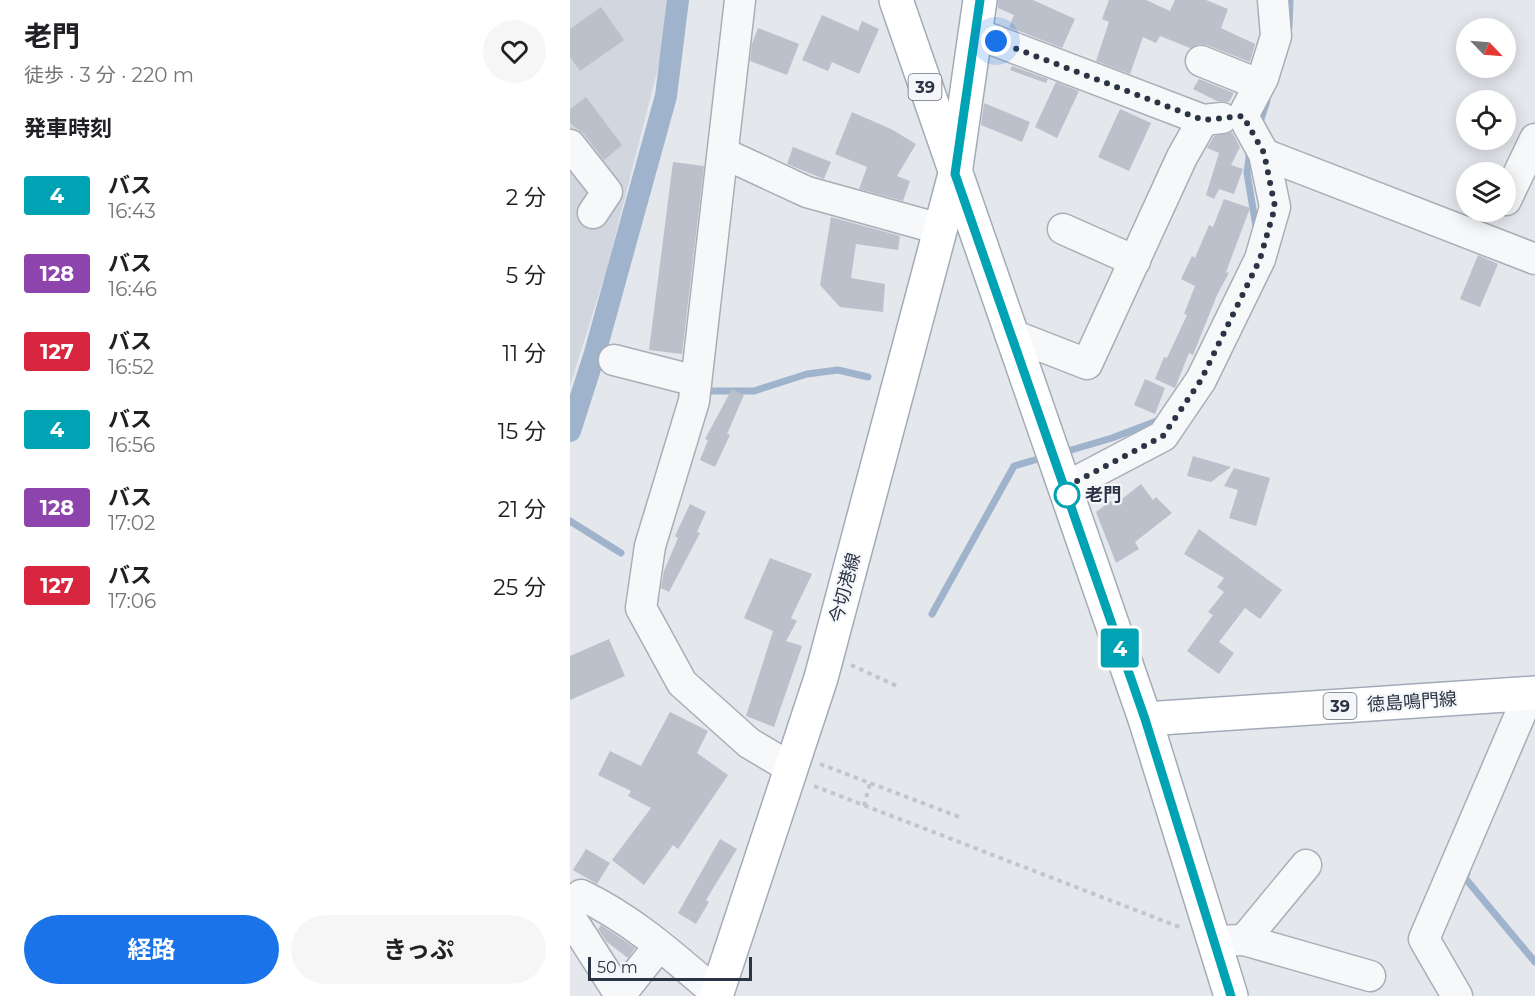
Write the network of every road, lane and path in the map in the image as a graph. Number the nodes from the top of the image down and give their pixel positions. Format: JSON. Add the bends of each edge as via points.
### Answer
{"nodes":[{"id":1,"x":740,"y":0,"type":"edge"},
{"id":2,"x":896,"y":0,"type":"edge"},
{"id":3,"x":980,"y":0,"type":"edge"},
{"id":4,"x":1265,"y":3,"type":"edge"},
{"id":5,"x":975,"y":33,"type":"junction"},
{"id":6,"x":1201,"y":61,"type":"dead end"},
{"id":7,"x":1258,"y":84,"type":"junction"},
{"id":8,"x":1243,"y":116,"type":"junction"},
{"id":9,"x":1203,"y":120,"type":"junction"},
{"id":10,"x":1535,"y":139,"type":"edge"},
{"id":11,"x":570,"y":145,"type":"edge"},
{"id":12,"x":723,"y":153,"type":"junction"},
{"id":13,"x":1264,"y":153,"type":"junction"},
{"id":14,"x":955,"y":174,"type":"junction"},
{"id":15,"x":1516,"y":179,"type":"edge"},
{"id":16,"x":593,"y":213,"type":"dead end"},
{"id":17,"x":1495,"y":222,"type":"edge"},
{"id":18,"x":940,"y":229,"type":"junction"},
{"id":19,"x":1063,"y":229,"type":"dead end"},
{"id":20,"x":1487,"y":239,"type":"junction"},
{"id":21,"x":1535,"y":259,"type":"edge"},
{"id":22,"x":1135,"y":261,"type":"junction"},
{"id":23,"x":1010,"y":334,"type":"junction"},
{"id":24,"x":614,"y":360,"type":"dead end"},
{"id":25,"x":696,"y":381,"type":"junction"},
{"id":26,"x":1064,"y":488,"type":"junction"},
{"id":27,"x":827,"y":654,"type":"junction"},
{"id":28,"x":897,"y":686,"type":"dead end"},
{"id":29,"x":1532,"y":694,"type":"edge"},
{"id":30,"x":1145,"y":719,"type":"junction"},
{"id":31,"x":792,"y":766,"type":"junction"},
{"id":32,"x":870,"y":783,"type":"junction"},
{"id":33,"x":864,"y":806,"type":"junction"},
{"id":34,"x":962,"y":818,"type":"dead end"},
{"id":35,"x":1306,"y":865,"type":"dead end"},
{"id":36,"x":575,"y":906,"type":"edge"},
{"id":37,"x":1229,"y":940,"type":"junction"},
{"id":38,"x":659,"y":946,"type":"junction"},
{"id":39,"x":1370,"y":976,"type":"dead end"},
{"id":40,"x":620,"y":995,"type":"edge"},
{"id":41,"x":716,"y":995,"type":"edge"},
{"id":42,"x":1231,"y":996,"type":"edge"},
{"id":43,"x":1457,"y":996,"type":"edge"}],
"edges":[{"from":1,"to":12,"type":"street"},
{"from":2,"to":14,"type":"main road","number":"39"},
{"from":3,"to":5,"type":"main road","name":"今切港線"},
{"from":4,"to":7,"type":"street","via":[[1276,36]]},
{"from":5,"to":9,"type":"street"},
{"from":5,"to":14,"type":"main road","name":"今切港線"},
{"from":6,"to":7,"type":"street"},
{"from":7,"to":8,"type":"street"},
{"from":8,"to":9,"type":"street"},
{"from":8,"to":13,"type":"street"},
{"from":9,"to":22,"type":"street"},
{"from":10,"to":15,"type":"street"},
{"from":11,"to":16,"type":"street","via":[[607,192]]},
{"from":12,"to":18,"type":"street","via":[[807,192]]},
{"from":12,"to":25,"type":"street"},
{"from":13,"to":20,"type":"street"},
{"from":13,"to":26,"type":"street","via":[[1275,207],[1260,259],[1201,380],[1163,436]]},
{"from":14,"to":18,"type":"main road","name":"今切港線"},
{"from":14,"to":23,"type":"main road"},
{"from":17,"to":20,"type":"street"},
{"from":18,"to":27,"type":"main road","name":"今切港線"},
{"from":19,"to":22,"type":"street"},
{"from":20,"to":21,"type":"street"},
{"from":22,"to":23,"type":"street","via":[[1087,364]]},
{"from":23,"to":26,"type":"main road"},
{"from":24,"to":25,"type":"street"},
{"from":25,"to":31,"type":"street","via":[[694,401],[650,546],[641,608],[682,682],[748,743]]},
{"from":26,"to":30,"type":"main road"},
{"from":27,"to":28,"type":"path"},
{"from":27,"to":31,"type":"main road","name":"今切港線"},
{"from":29,"to":30,"type":"main road","name":"徳島鳴門線","number":"39"},
{"from":29,"to":43,"type":"street","via":[[1424,939]]},
{"from":30,"to":37,"type":"main road"},
{"from":31,"to":32,"type":"path"},
{"from":31,"to":33,"type":"path"},
{"from":31,"to":41,"type":"main road","name":"今切港線"},
{"from":32,"to":33,"type":"path"},
{"from":32,"to":34,"type":"path"},
{"from":33,"to":37,"type":"path"},
{"from":35,"to":37,"type":"street"},
{"from":36,"to":38,"type":"street","via":[[607,907]]},
{"from":36,"to":40,"type":"street"},
{"from":37,"to":39,"type":"street"},
{"from":37,"to":42,"type":"main road"},
{"from":38,"to":40,"type":"street"},
{"from":38,"to":41,"type":"street"}]}
